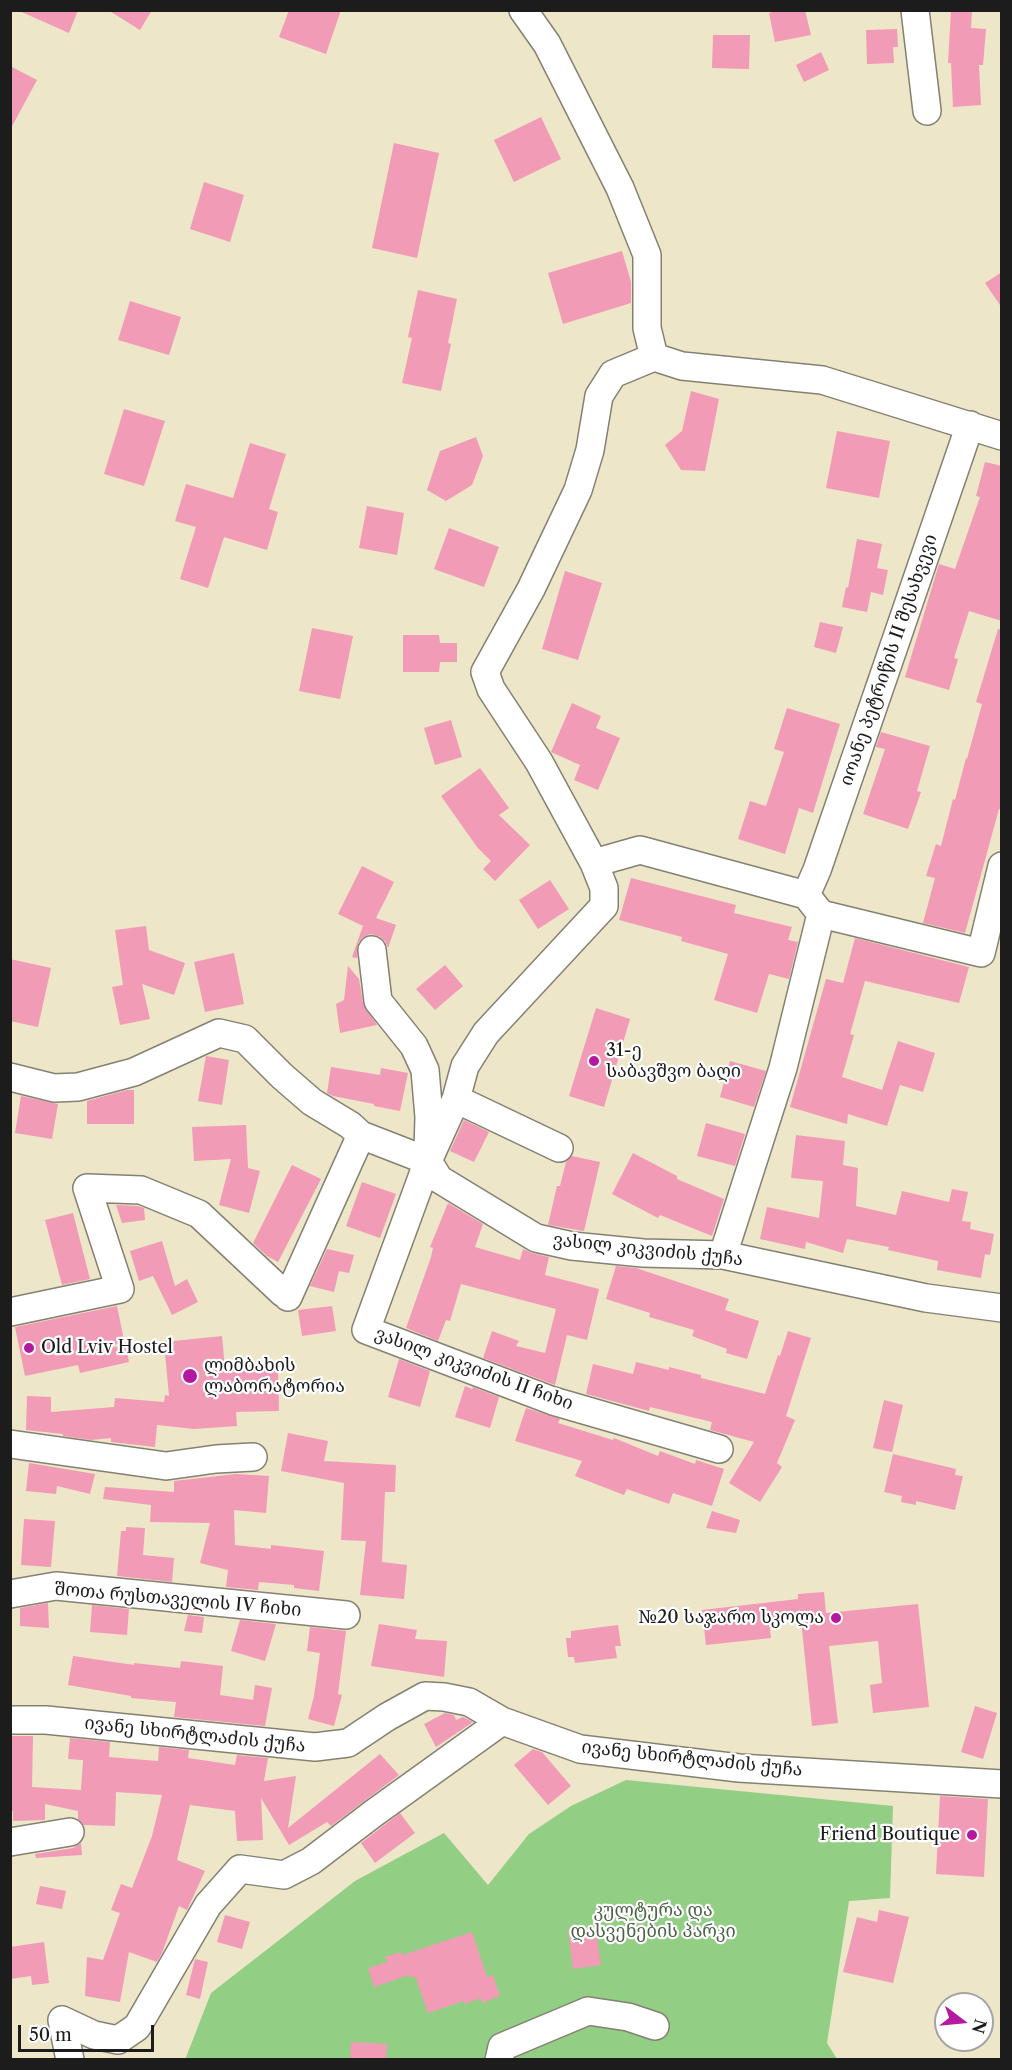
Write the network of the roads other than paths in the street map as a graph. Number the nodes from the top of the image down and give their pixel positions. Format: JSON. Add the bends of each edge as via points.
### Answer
{"nodes":[{"id":1,"x":523,"y":10,"type":"edge"},
{"id":2,"x":915,"y":10,"type":"edge"},
{"id":3,"x":927,"y":111,"type":"dead end"},
{"id":4,"x":654,"y":357,"type":"junction"},
{"id":5,"x":970,"y":425,"type":"junction"},
{"id":6,"x":1002,"y":436,"type":"edge"},
{"id":7,"x":594,"y":863,"type":"junction"},
{"id":8,"x":1002,"y":866,"type":"edge"},
{"id":9,"x":814,"y":904,"type":"junction"},
{"id":10,"x":372,"y":950,"type":"dead end"},
{"id":11,"x":10,"y":1077,"type":"edge"},
{"id":12,"x":456,"y":1099,"type":"junction"},
{"id":13,"x":361,"y":1135,"type":"junction"},
{"id":14,"x":559,"y":1148,"type":"dead end"},
{"id":15,"x":428,"y":1161,"type":"junction"},
{"id":16,"x":723,"y":1255,"type":"junction"},
{"id":17,"x":1002,"y":1308,"type":"edge"},
{"id":18,"x":10,"y":1312,"type":"edge"},
{"id":19,"x":10,"y":1444,"type":"edge"},
{"id":20,"x":720,"y":1449,"type":"dead end"},
{"id":21,"x":253,"y":1457,"type":"dead end"},
{"id":22,"x":10,"y":1594,"type":"edge"},
{"id":23,"x":346,"y":1615,"type":"dead end"},
{"id":24,"x":10,"y":1720,"type":"edge"},
{"id":25,"x":502,"y":1721,"type":"junction"},
{"id":26,"x":1002,"y":1784,"type":"edge"},
{"id":27,"x":70,"y":1832,"type":"dead end"},
{"id":28,"x":10,"y":1842,"type":"edge"},
{"id":29,"x":655,"y":2026,"type":"dead end"},
{"id":30,"x":70,"y":2060,"type":"edge"},
{"id":31,"x":499,"y":2060,"type":"edge"}],
"edges":[{"from":1,"to":4,"type":"street","via":[[547,44],[620,188],[648,255],[648,328]]},
{"from":2,"to":3,"type":"street"},
{"from":4,"to":5,"type":"street","via":[[682,366],[822,380]]},
{"from":4,"to":7,"type":"street","via":[[613,374],[599,396],[578,490],[531,590],[485,672],[491,689],[539,762]]},
{"from":5,"to":6,"type":"street"},
{"from":5,"to":9,"type":"street","name":"იოანე პეტრიწის II შესახვევი","via":[[817,870]]},
{"from":7,"to":9,"type":"street","via":[[640,850]]},
{"from":7,"to":12,"type":"street","via":[[604,888],[604,906],[486,1033],[465,1066]]},
{"from":8,"to":9,"type":"street","via":[[981,953]]},
{"from":9,"to":16,"type":"street","name":"იოანე პეტრიწის II შესახვევი","via":[[783,1068]]},
{"from":10,"to":15,"type":"street","via":[[378,1001],[414,1046],[425,1070]]},
{"from":11,"to":13,"type":"street","name":"ვასილ კიკვიძის ქუჩა","via":[[54,1088],[78,1087],[134,1072],[219,1033],[245,1039],[312,1102]]},
{"from":12,"to":14,"type":"street"},
{"from":12,"to":15,"type":"street"},
{"from":13,"to":15,"type":"street","name":"ვასილ კიკვიძის ქუჩა"},
{"from":13,"to":18,"type":"street","via":[[285,1295],[199,1214],[141,1190],[87,1188],[120,1289]]},
{"from":15,"to":16,"type":"street","name":"ვასილ კიკვიძის ქუჩა","via":[[440,1179],[536,1238],[643,1253]]},
{"from":15,"to":20,"type":"street","name":"ვასილ კიკვიძის II ჩიხი","via":[[366,1330],[553,1401]]},
{"from":16,"to":17,"type":"street","name":"ვასილ კიკვიძის ქუჩა","via":[[926,1298]]},
{"from":19,"to":21,"type":"street","via":[[166,1466]]},
{"from":22,"to":23,"type":"street","name":"შოთა რუსთაველის IV ჩიხი","via":[[56,1586]]},
{"from":24,"to":25,"type":"street","name":"ივანე სხირტლაძის ქუჩა","via":[[46,1720],[315,1747],[348,1743],[425,1696],[469,1702]]},
{"from":25,"to":26,"type":"street","name":"ივანე სხირტლაძის ქუჩა","via":[[580,1749],[739,1768]]},
{"from":25,"to":30,"type":"street","via":[[311,1861],[284,1875],[240,1869],[208,1905],[137,2027],[118,2040],[94,2035],[62,2020]]},
{"from":27,"to":28,"type":"street"},
{"from":29,"to":31,"type":"street","via":[[588,2011],[502,2047]]}]}
